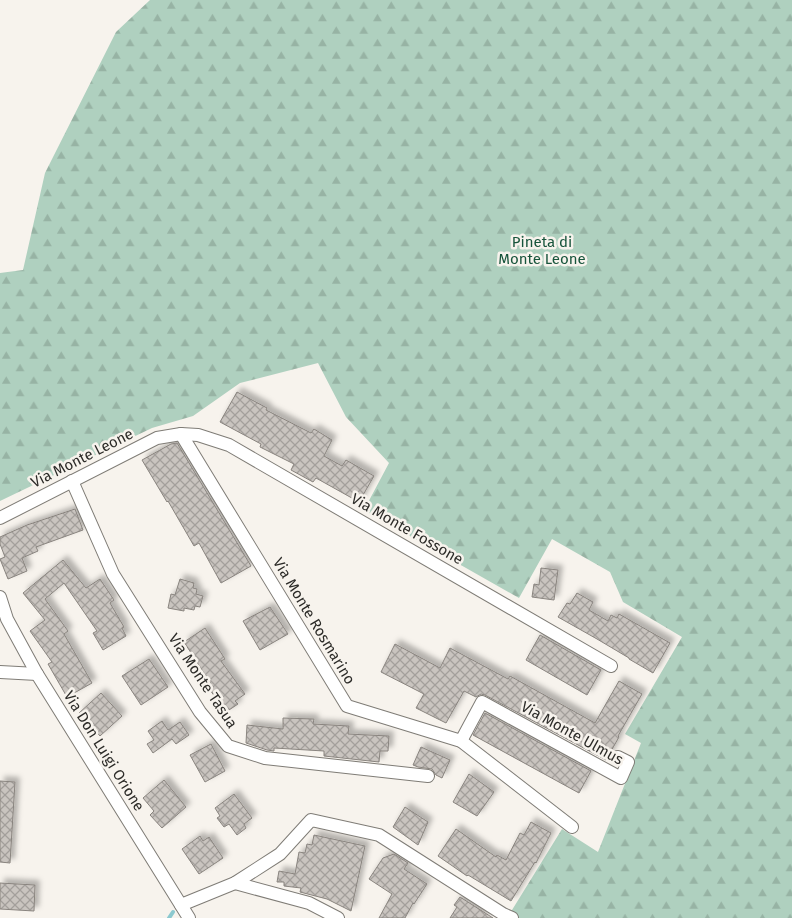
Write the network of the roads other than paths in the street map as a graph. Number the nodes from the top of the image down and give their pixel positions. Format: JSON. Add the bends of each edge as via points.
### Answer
{"nodes":[{"id":1,"x":181,"y":434,"type":"junction"},
{"id":2,"x":72,"y":482,"type":"junction"},
{"id":3,"x":0,"y":518,"type":"edge"},
{"id":4,"x":0,"y":597,"type":"edge"},
{"id":5,"x":611,"y":666,"type":"dead end"},
{"id":6,"x":0,"y":672,"type":"edge"},
{"id":7,"x":37,"y":674,"type":"junction"},
{"id":8,"x":461,"y":741,"type":"junction"},
{"id":9,"x":618,"y":757,"type":"dead end"},
{"id":10,"x":428,"y":776,"type":"dead end"},
{"id":11,"x":572,"y":827,"type":"dead end"},
{"id":12,"x":235,"y":883,"type":"junction"},
{"id":13,"x":181,"y":904,"type":"junction"},
{"id":14,"x":190,"y":918,"type":"edge"},
{"id":15,"x":338,"y":918,"type":"edge"},
{"id":16,"x":512,"y":918,"type":"edge"}],
"edges":[{"from":1,"to":2,"type":"street","name":"Via Monte Leone","via":[[157,438]]},
{"from":1,"to":5,"type":"street","name":"Via Monte Fossone","via":[[198,435],[229,445]]},
{"from":1,"to":8,"type":"street","name":"Via Monte Rosmarino","via":[[347,706]]},
{"from":2,"to":3,"type":"street","name":"Via Monte Leone"},
{"from":2,"to":10,"type":"street","name":"Via Monte Tasua","via":[[113,574],[200,712],[228,746],[265,758]]},
{"from":4,"to":7,"type":"street","name":"Via Don Luigi Orione","via":[[6,619]]},
{"from":6,"to":7,"type":"street"},
{"from":7,"to":13,"type":"street","name":"Via Don Luigi Orione"},
{"from":8,"to":9,"type":"street","name":"Via Monte Ulmus","via":[[482,702],[621,778],[628,762]]},
{"from":8,"to":11,"type":"street","name":"Via Monte Rosmarino"},
{"from":12,"to":13,"type":"street"},
{"from":12,"to":15,"type":"street","via":[[309,903]]},
{"from":12,"to":16,"type":"street","via":[[280,854],[311,820],[379,835]]},
{"from":13,"to":14,"type":"street","name":"Via Don Luigi Orione"}]}
